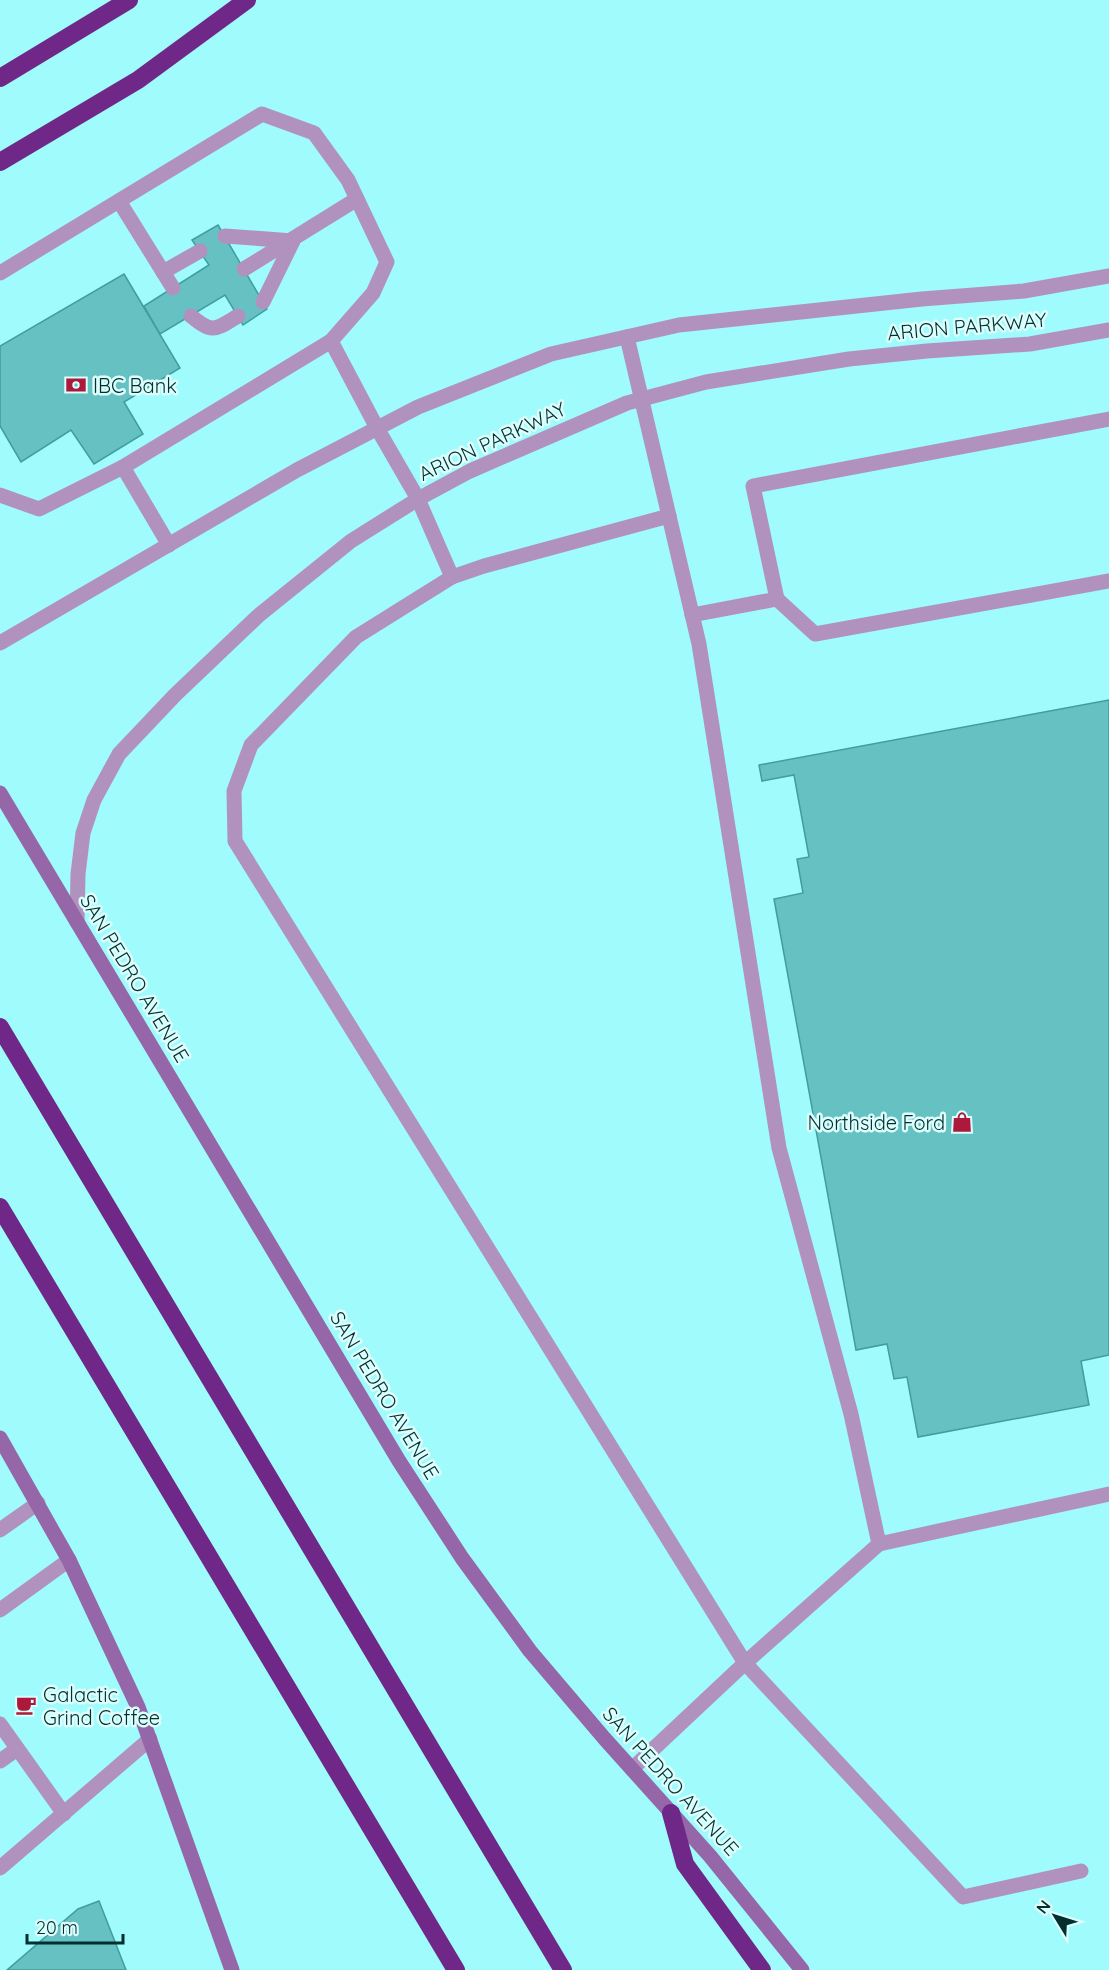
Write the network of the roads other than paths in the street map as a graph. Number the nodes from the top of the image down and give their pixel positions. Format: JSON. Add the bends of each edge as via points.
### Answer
{"nodes":[{"id":1,"x":129,"y":0,"type":"edge"},
{"id":2,"x":247,"y":0,"type":"edge"},
{"id":3,"x":0,"y":78,"type":"edge"},
{"id":4,"x":0,"y":162,"type":"edge"},
{"id":5,"x":357,"y":199,"type":"junction"},
{"id":6,"x":119,"y":201,"type":"junction"},
{"id":7,"x":225,"y":236,"type":"dead end"},
{"id":8,"x":293,"y":241,"type":"junction"},
{"id":9,"x":200,"y":251,"type":"dead end"},
{"id":10,"x":244,"y":269,"type":"dead end"},
{"id":11,"x":163,"y":272,"type":"junction"},
{"id":12,"x":0,"y":273,"type":"edge"},
{"id":13,"x":1109,"y":276,"type":"edge"},
{"id":14,"x":173,"y":288,"type":"dead end"},
{"id":15,"x":263,"y":302,"type":"dead end"},
{"id":16,"x":191,"y":316,"type":"dead end"},
{"id":17,"x":238,"y":316,"type":"dead end"},
{"id":18,"x":1109,"y":330,"type":"edge"},
{"id":19,"x":627,"y":337,"type":"junction"},
{"id":20,"x":331,"y":341,"type":"junction"},
{"id":21,"x":642,"y":399,"type":"junction"},
{"id":22,"x":1109,"y":419,"type":"edge"},
{"id":23,"x":377,"y":428,"type":"junction"},
{"id":24,"x":123,"y":467,"type":"junction"},
{"id":25,"x":0,"y":495,"type":"edge"},
{"id":26,"x":418,"y":499,"type":"junction"},
{"id":27,"x":669,"y":516,"type":"junction"},
{"id":28,"x":169,"y":545,"type":"junction"},
{"id":29,"x":452,"y":576,"type":"junction"},
{"id":30,"x":1109,"y":581,"type":"edge"},
{"id":31,"x":777,"y":598,"type":"junction"},
{"id":32,"x":692,"y":615,"type":"junction"},
{"id":33,"x":0,"y":643,"type":"edge"},
{"id":34,"x":0,"y":793,"type":"edge"},
{"id":35,"x":77,"y":922,"type":"junction"},
{"id":36,"x":0,"y":1028,"type":"edge"},
{"id":37,"x":0,"y":1208,"type":"edge"},
{"id":38,"x":0,"y":1437,"type":"edge"},
{"id":39,"x":1109,"y":1494,"type":"edge"},
{"id":40,"x":38,"y":1503,"type":"junction"},
{"id":41,"x":0,"y":1530,"type":"edge"},
{"id":42,"x":879,"y":1544,"type":"junction"},
{"id":43,"x":69,"y":1560,"type":"junction"},
{"id":44,"x":0,"y":1610,"type":"edge"},
{"id":45,"x":745,"y":1663,"type":"junction"},
{"id":46,"x":0,"y":1724,"type":"edge"},
{"id":47,"x":150,"y":1739,"type":"junction"},
{"id":48,"x":17,"y":1749,"type":"junction"},
{"id":49,"x":0,"y":1761,"type":"edge"},
{"id":50,"x":632,"y":1769,"type":"junction"},
{"id":51,"x":671,"y":1813,"type":"junction"},
{"id":52,"x":64,"y":1814,"type":"junction"},
{"id":53,"x":0,"y":1868,"type":"edge"},
{"id":54,"x":1081,"y":1871,"type":"dead end"},
{"id":55,"x":232,"y":1970,"type":"edge"},
{"id":56,"x":456,"y":1970,"type":"edge"},
{"id":57,"x":563,"y":1970,"type":"edge"},
{"id":58,"x":762,"y":1970,"type":"edge"},
{"id":59,"x":802,"y":1970,"type":"edge"}],
"edges":[{"from":1,"to":3,"type":"highway"},
{"from":2,"to":4,"type":"highway","via":[[138,80]]},
{"from":5,"to":6,"type":"street","via":[[314,133],[262,114]]},
{"from":5,"to":8,"type":"street"},
{"from":5,"to":20,"type":"street","via":[[387,262],[373,293]]},
{"from":6,"to":11,"type":"street"},
{"from":6,"to":12,"type":"street"},
{"from":7,"to":8,"type":"street"},
{"from":8,"to":10,"type":"street"},
{"from":8,"to":15,"type":"street"},
{"from":9,"to":11,"type":"street"},
{"from":11,"to":14,"type":"street"},
{"from":13,"to":19,"type":"street","name":"ARION PARKWAY","via":[[1024,291],[679,325]]},
{"from":16,"to":17,"type":"street","via":[[208,329],[218,328]]},
{"from":18,"to":21,"type":"street","name":"ARION PARKWAY","via":[[1030,344],[849,359],[706,382]]},
{"from":19,"to":21,"type":"street"},
{"from":19,"to":23,"type":"street","name":"ARION PARKWAY","via":[[551,354],[418,407]]},
{"from":20,"to":23,"type":"street"},
{"from":20,"to":24,"type":"street"},
{"from":21,"to":26,"type":"street","name":"ARION PARKWAY","via":[[470,471]]},
{"from":21,"to":27,"type":"street"},
{"from":22,"to":31,"type":"street","via":[[753,486]]},
{"from":23,"to":26,"type":"street"},
{"from":23,"to":28,"type":"street","name":"ARION PARKWAY"},
{"from":24,"to":25,"type":"street","via":[[39,509]]},
{"from":24,"to":28,"type":"street"},
{"from":26,"to":29,"type":"street"},
{"from":26,"to":35,"type":"street","name":"ARION PARKWAY","via":[[351,541],[258,616],[119,754],[94,800],[83,833]]},
{"from":27,"to":29,"type":"street"},
{"from":27,"to":32,"type":"street"},
{"from":28,"to":33,"type":"street","name":"ARION PARKWAY"},
{"from":29,"to":45,"type":"street","via":[[356,637],[251,746],[234,791],[235,841]]},
{"from":30,"to":31,"type":"street","via":[[815,634]]},
{"from":31,"to":32,"type":"street"},
{"from":32,"to":42,"type":"street","via":[[779,1148],[851,1414]]},
{"from":34,"to":35,"type":"main road","name":"SAN PEDRO AVENUE"},
{"from":35,"to":50,"type":"main road","name":"SAN PEDRO AVENUE","via":[[430,1511],[530,1651]]},
{"from":36,"to":57,"type":"highway"},
{"from":37,"to":56,"type":"highway"},
{"from":38,"to":40,"type":"main road"},
{"from":39,"to":42,"type":"street"},
{"from":40,"to":41,"type":"street"},
{"from":40,"to":43,"type":"main road"},
{"from":42,"to":45,"type":"street"},
{"from":43,"to":44,"type":"street"},
{"from":43,"to":47,"type":"main road"},
{"from":45,"to":50,"type":"street"},
{"from":45,"to":54,"type":"street","via":[[963,1897]]},
{"from":46,"to":48,"type":"street"},
{"from":47,"to":52,"type":"street"},
{"from":47,"to":55,"type":"main road"},
{"from":48,"to":49,"type":"street"},
{"from":48,"to":52,"type":"street"},
{"from":50,"to":51,"type":"main road","name":"SAN PEDRO AVENUE"},
{"from":51,"to":58,"type":"highway","via":[[685,1864]]},
{"from":51,"to":59,"type":"main road","name":"SAN PEDRO AVENUE"},
{"from":52,"to":53,"type":"street"}]}
